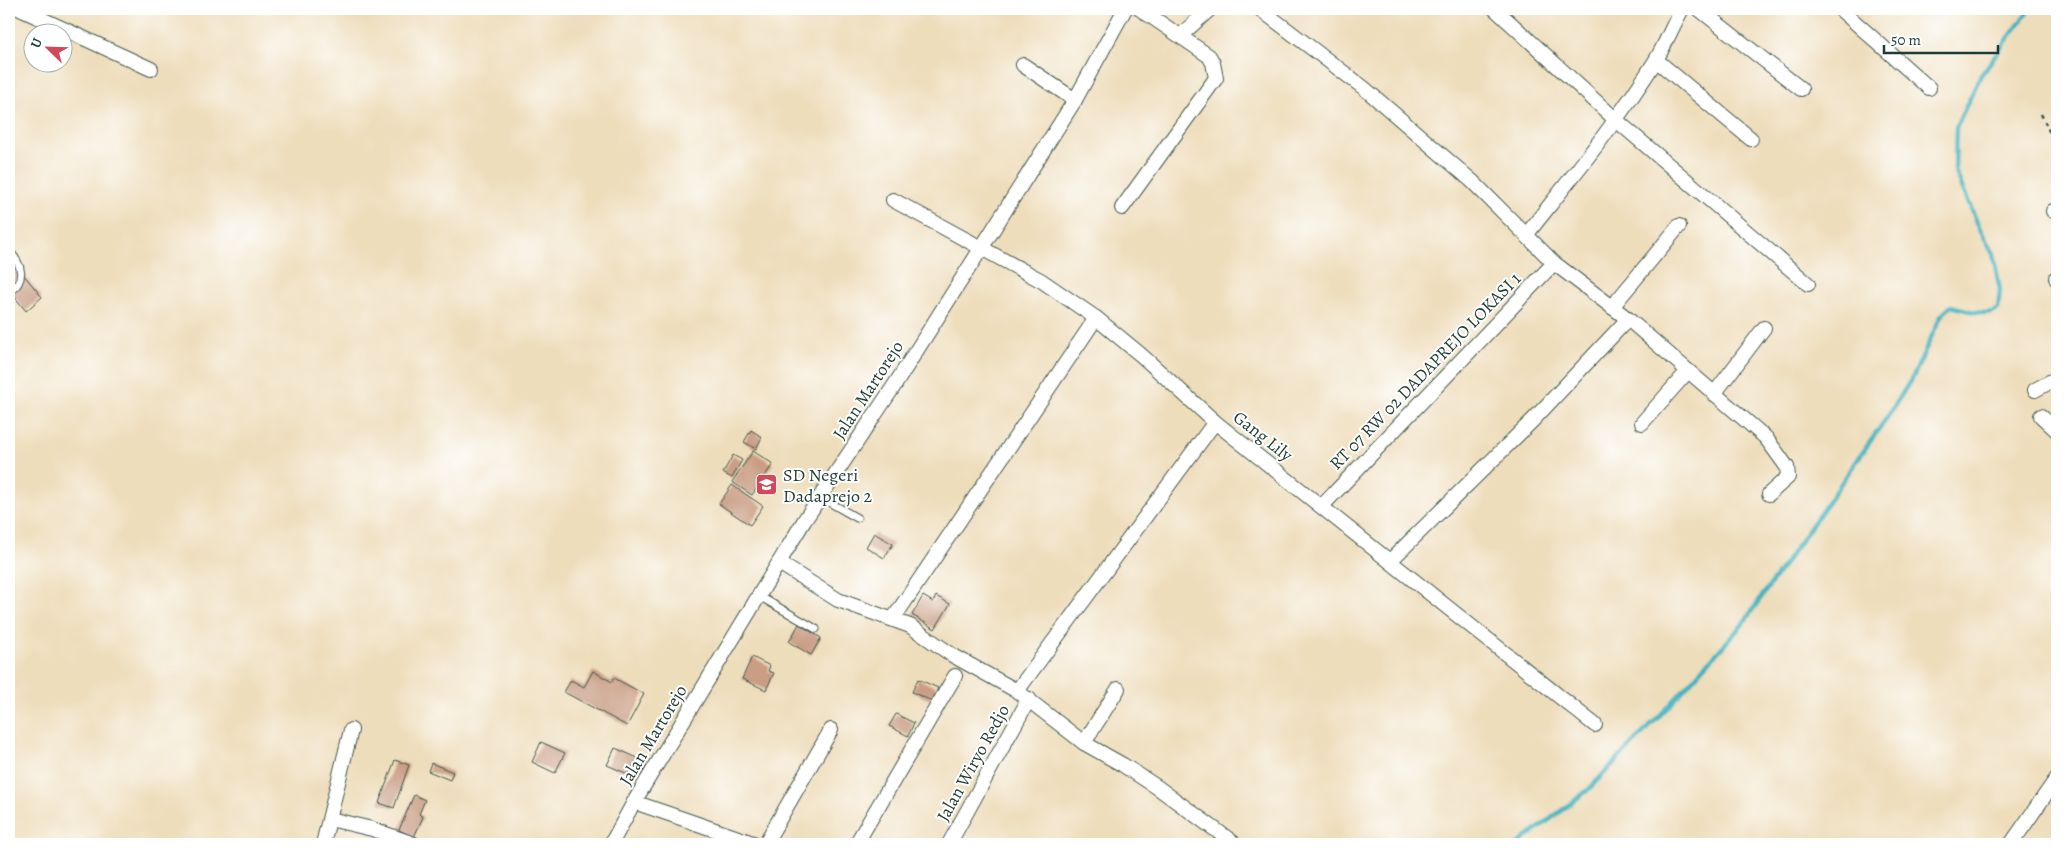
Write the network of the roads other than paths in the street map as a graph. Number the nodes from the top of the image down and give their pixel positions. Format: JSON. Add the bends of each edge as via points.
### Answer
{"nodes":[{"id":1,"x":20,"y":9,"type":"edge"},
{"id":2,"x":1125,"y":9,"type":"edge"},
{"id":3,"x":1140,"y":9,"type":"edge"},
{"id":4,"x":1210,"y":9,"type":"edge"},
{"id":5,"x":1260,"y":9,"type":"edge"},
{"id":6,"x":1495,"y":9,"type":"edge"},
{"id":7,"x":1699,"y":9,"type":"edge"},
{"id":8,"x":1840,"y":9,"type":"edge"},
{"id":9,"x":1677,"y":11,"type":"edge"},
{"id":10,"x":1181,"y":35,"type":"junction"},
{"id":11,"x":1656,"y":60,"type":"junction"},
{"id":12,"x":1023,"y":66,"type":"dead end"},
{"id":13,"x":151,"y":69,"type":"dead end"},
{"id":14,"x":1929,"y":88,"type":"dead end"},
{"id":15,"x":1802,"y":89,"type":"dead end"},
{"id":16,"x":1075,"y":100,"type":"junction"},
{"id":17,"x":1616,"y":120,"type":"junction"},
{"id":18,"x":1751,"y":139,"type":"dead end"},
{"id":19,"x":893,"y":200,"type":"dead end"},
{"id":20,"x":1122,"y":208,"type":"dead end"},
{"id":21,"x":1678,"y":226,"type":"dead end"},
{"id":22,"x":1527,"y":234,"type":"junction"},
{"id":23,"x":982,"y":249,"type":"junction"},
{"id":24,"x":9,"y":251,"type":"edge"},
{"id":25,"x":1554,"y":263,"type":"junction"},
{"id":26,"x":1808,"y":284,"type":"dead end"},
{"id":27,"x":9,"y":293,"type":"edge"},
{"id":28,"x":1612,"y":307,"type":"junction"},
{"id":29,"x":1096,"y":318,"type":"junction"},
{"id":30,"x":1628,"y":319,"type":"junction"},
{"id":31,"x":1764,"y":328,"type":"dead end"},
{"id":32,"x":1688,"y":371,"type":"junction"},
{"id":33,"x":2057,"y":378,"type":"edge"},
{"id":34,"x":2034,"y":390,"type":"dead end"},
{"id":35,"x":1714,"y":394,"type":"junction"},
{"id":36,"x":2041,"y":416,"type":"dead end"},
{"id":37,"x":1215,"y":422,"type":"junction"},
{"id":38,"x":1642,"y":423,"type":"dead end"},
{"id":39,"x":2057,"y":431,"type":"edge"},
{"id":40,"x":1769,"y":494,"type":"dead end"},
{"id":41,"x":820,"y":497,"type":"junction"},
{"id":42,"x":1322,"y":506,"type":"junction"},
{"id":43,"x":857,"y":518,"type":"dead end"},
{"id":44,"x":1390,"y":561,"type":"junction"},
{"id":45,"x":779,"y":563,"type":"junction"},
{"id":46,"x":759,"y":596,"type":"junction"},
{"id":47,"x":893,"y":619,"type":"junction"},
{"id":48,"x":816,"y":629,"type":"dead end"},
{"id":49,"x":955,"y":676,"type":"dead end"},
{"id":50,"x":1118,"y":689,"type":"dead end"},
{"id":51,"x":1017,"y":691,"type":"junction"},
{"id":52,"x":1029,"y":699,"type":"junction"},
{"id":53,"x":1595,"y":725,"type":"dead end"},
{"id":54,"x":351,"y":730,"type":"dead end"},
{"id":55,"x":831,"y":730,"type":"dead end"},
{"id":56,"x":1084,"y":743,"type":"junction"},
{"id":57,"x":2057,"y":778,"type":"edge"},
{"id":58,"x":634,"y":802,"type":"junction"},
{"id":59,"x":330,"y":819,"type":"junction"},
{"id":60,"x":323,"y":844,"type":"edge"},
{"id":61,"x":414,"y":844,"type":"edge"},
{"id":62,"x":611,"y":844,"type":"edge"},
{"id":63,"x":756,"y":844,"type":"edge"},
{"id":64,"x":765,"y":844,"type":"edge"},
{"id":65,"x":856,"y":844,"type":"edge"},
{"id":66,"x":949,"y":844,"type":"edge"},
{"id":67,"x":1235,"y":844,"type":"edge"},
{"id":68,"x":2011,"y":844,"type":"edge"}],
"edges":[{"from":1,"to":13,"type":"street"},
{"from":2,"to":16,"type":"street","name":"Jalan Martorejo"},
{"from":3,"to":10,"type":"street"},
{"from":4,"to":10,"type":"street"},
{"from":5,"to":22,"type":"street","via":[[1364,88],[1472,181]]},
{"from":6,"to":17,"type":"street"},
{"from":7,"to":15,"type":"street"},
{"from":8,"to":14,"type":"street"},
{"from":9,"to":11,"type":"street"},
{"from":10,"to":20,"type":"street","via":[[1209,56],[1216,78]]},
{"from":11,"to":17,"type":"street"},
{"from":11,"to":18,"type":"street"},
{"from":12,"to":16,"type":"street"},
{"from":16,"to":23,"type":"street","name":"Jalan Martorejo"},
{"from":17,"to":22,"type":"street"},
{"from":17,"to":26,"type":"street"},
{"from":19,"to":23,"type":"street","name":"Gang Lily"},
{"from":21,"to":28,"type":"street"},
{"from":22,"to":25,"type":"street"},
{"from":23,"to":29,"type":"street","name":"Gang Lily","via":[[1042,281]]},
{"from":23,"to":41,"type":"street","name":"Jalan Martorejo"},
{"from":24,"to":27,"type":"lane","via":[[22,271],[20,282]]},
{"from":25,"to":28,"type":"street"},
{"from":25,"to":42,"type":"street","name":"RT 07 RW 02 DADAPREJO LOKASI 1"},
{"from":28,"to":30,"type":"street"},
{"from":29,"to":37,"type":"street","name":"Gang Lily"},
{"from":29,"to":47,"type":"street"},
{"from":30,"to":32,"type":"street"},
{"from":30,"to":44,"type":"street","via":[[1533,420]]},
{"from":31,"to":35,"type":"street"},
{"from":32,"to":35,"type":"street"},
{"from":32,"to":38,"type":"street"},
{"from":33,"to":34,"type":"street"},
{"from":35,"to":40,"type":"street","via":[[1766,438],[1787,467],[1788,477]]},
{"from":36,"to":39,"type":"street"},
{"from":37,"to":42,"type":"street","name":"Gang Lily"},
{"from":37,"to":51,"type":"street"},
{"from":41,"to":43,"type":"lane"},
{"from":41,"to":45,"type":"street","name":"Jalan Martorejo"},
{"from":42,"to":44,"type":"street","name":"Gang Lily"},
{"from":44,"to":53,"type":"street","name":"Gang Lily"},
{"from":45,"to":46,"type":"street","name":"Jalan Martorejo"},
{"from":45,"to":47,"type":"street","via":[[838,600]]},
{"from":46,"to":48,"type":"lane"},
{"from":46,"to":58,"type":"street","name":"Jalan Martorejo"},
{"from":47,"to":51,"type":"street"},
{"from":49,"to":65,"type":"street"},
{"from":50,"to":56,"type":"street"},
{"from":51,"to":52,"type":"street"},
{"from":52,"to":56,"type":"street"},
{"from":52,"to":66,"type":"street","name":"Jalan Wiryo Redjo"},
{"from":54,"to":59,"type":"street"},
{"from":55,"to":64,"type":"street"},
{"from":56,"to":67,"type":"street","via":[[1150,783]]},
{"from":57,"to":68,"type":"street"},
{"from":58,"to":62,"type":"street","name":"Jalan Martorejo"},
{"from":58,"to":63,"type":"street"},
{"from":59,"to":60,"type":"street"},
{"from":59,"to":61,"type":"street"}]}
